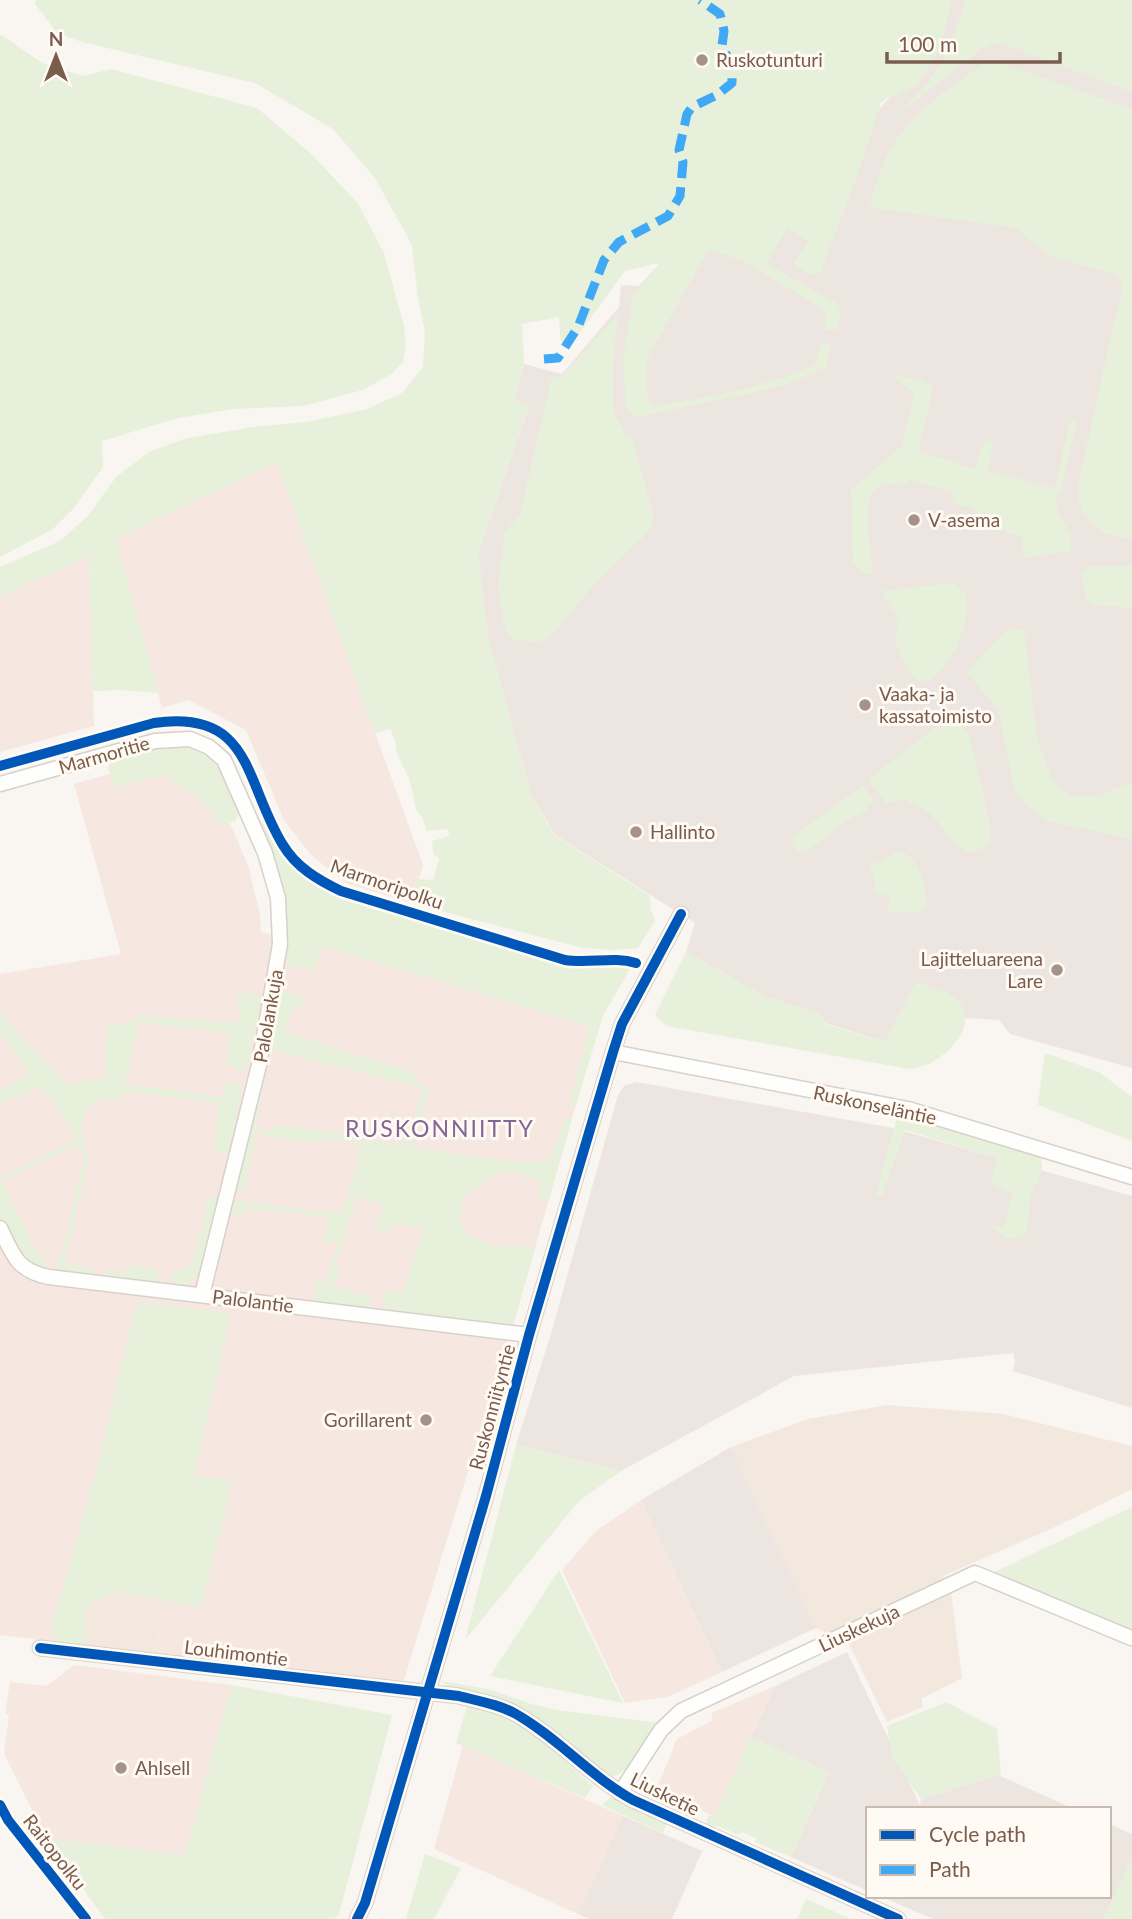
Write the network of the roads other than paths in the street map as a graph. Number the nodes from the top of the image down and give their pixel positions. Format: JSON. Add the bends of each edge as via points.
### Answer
{"nodes":[{"id":1,"x":209,"y":747,"type":"joint"},
{"id":2,"x":0,"y":784,"type":"edge"},
{"id":3,"x":681,"y":914,"type":"dead end"},
{"id":4,"x":612,"y":1052,"type":"junction"},
{"id":5,"x":1132,"y":1177,"type":"edge"},
{"id":6,"x":0,"y":1228,"type":"edge"},
{"id":7,"x":202,"y":1295,"type":"junction"},
{"id":8,"x":529,"y":1335,"type":"junction"},
{"id":9,"x":1131,"y":1638,"type":"edge"},
{"id":10,"x":40,"y":1648,"type":"dead end"},
{"id":11,"x":427,"y":1693,"type":"junction"},
{"id":12,"x":620,"y":1793,"type":"junction"},
{"id":13,"x":357,"y":1919,"type":"edge"},
{"id":14,"x":898,"y":1919,"type":"edge"}],
"edges":[{"from":1,"to":2,"type":"street","name":"Marmoritie","via":[[190,739],[167,738]]},
{"from":1,"to":7,"type":"street","name":"Palolankuja","via":[[231,772],[265,853],[278,898],[280,944],[259,1065]]},
{"from":3,"to":4,"type":"street","name":"Ruskonniityntie"},
{"from":4,"to":5,"type":"street","name":"Ruskonseläntie","via":[[908,1110]]},
{"from":4,"to":8,"type":"street","name":"Ruskonniityntie"},
{"from":6,"to":7,"type":"street","name":"Palolantie","via":[[16,1259],[38,1275]]},
{"from":7,"to":8,"type":"street","name":"Palolantie"},
{"from":8,"to":11,"type":"street","name":"Ruskonniityntie"},
{"from":9,"to":12,"type":"street","name":"Liuskekuja","via":[[975,1573],[681,1711],[661,1730]]},
{"from":10,"to":11,"type":"street","name":"Louhimontie"},
{"from":11,"to":12,"type":"street","name":"Liusketie","via":[[459,1696],[514,1713]]},
{"from":11,"to":13,"type":"street","name":"Ruskonniityntie"},
{"from":12,"to":14,"type":"street","name":"Liusketie"}]}
